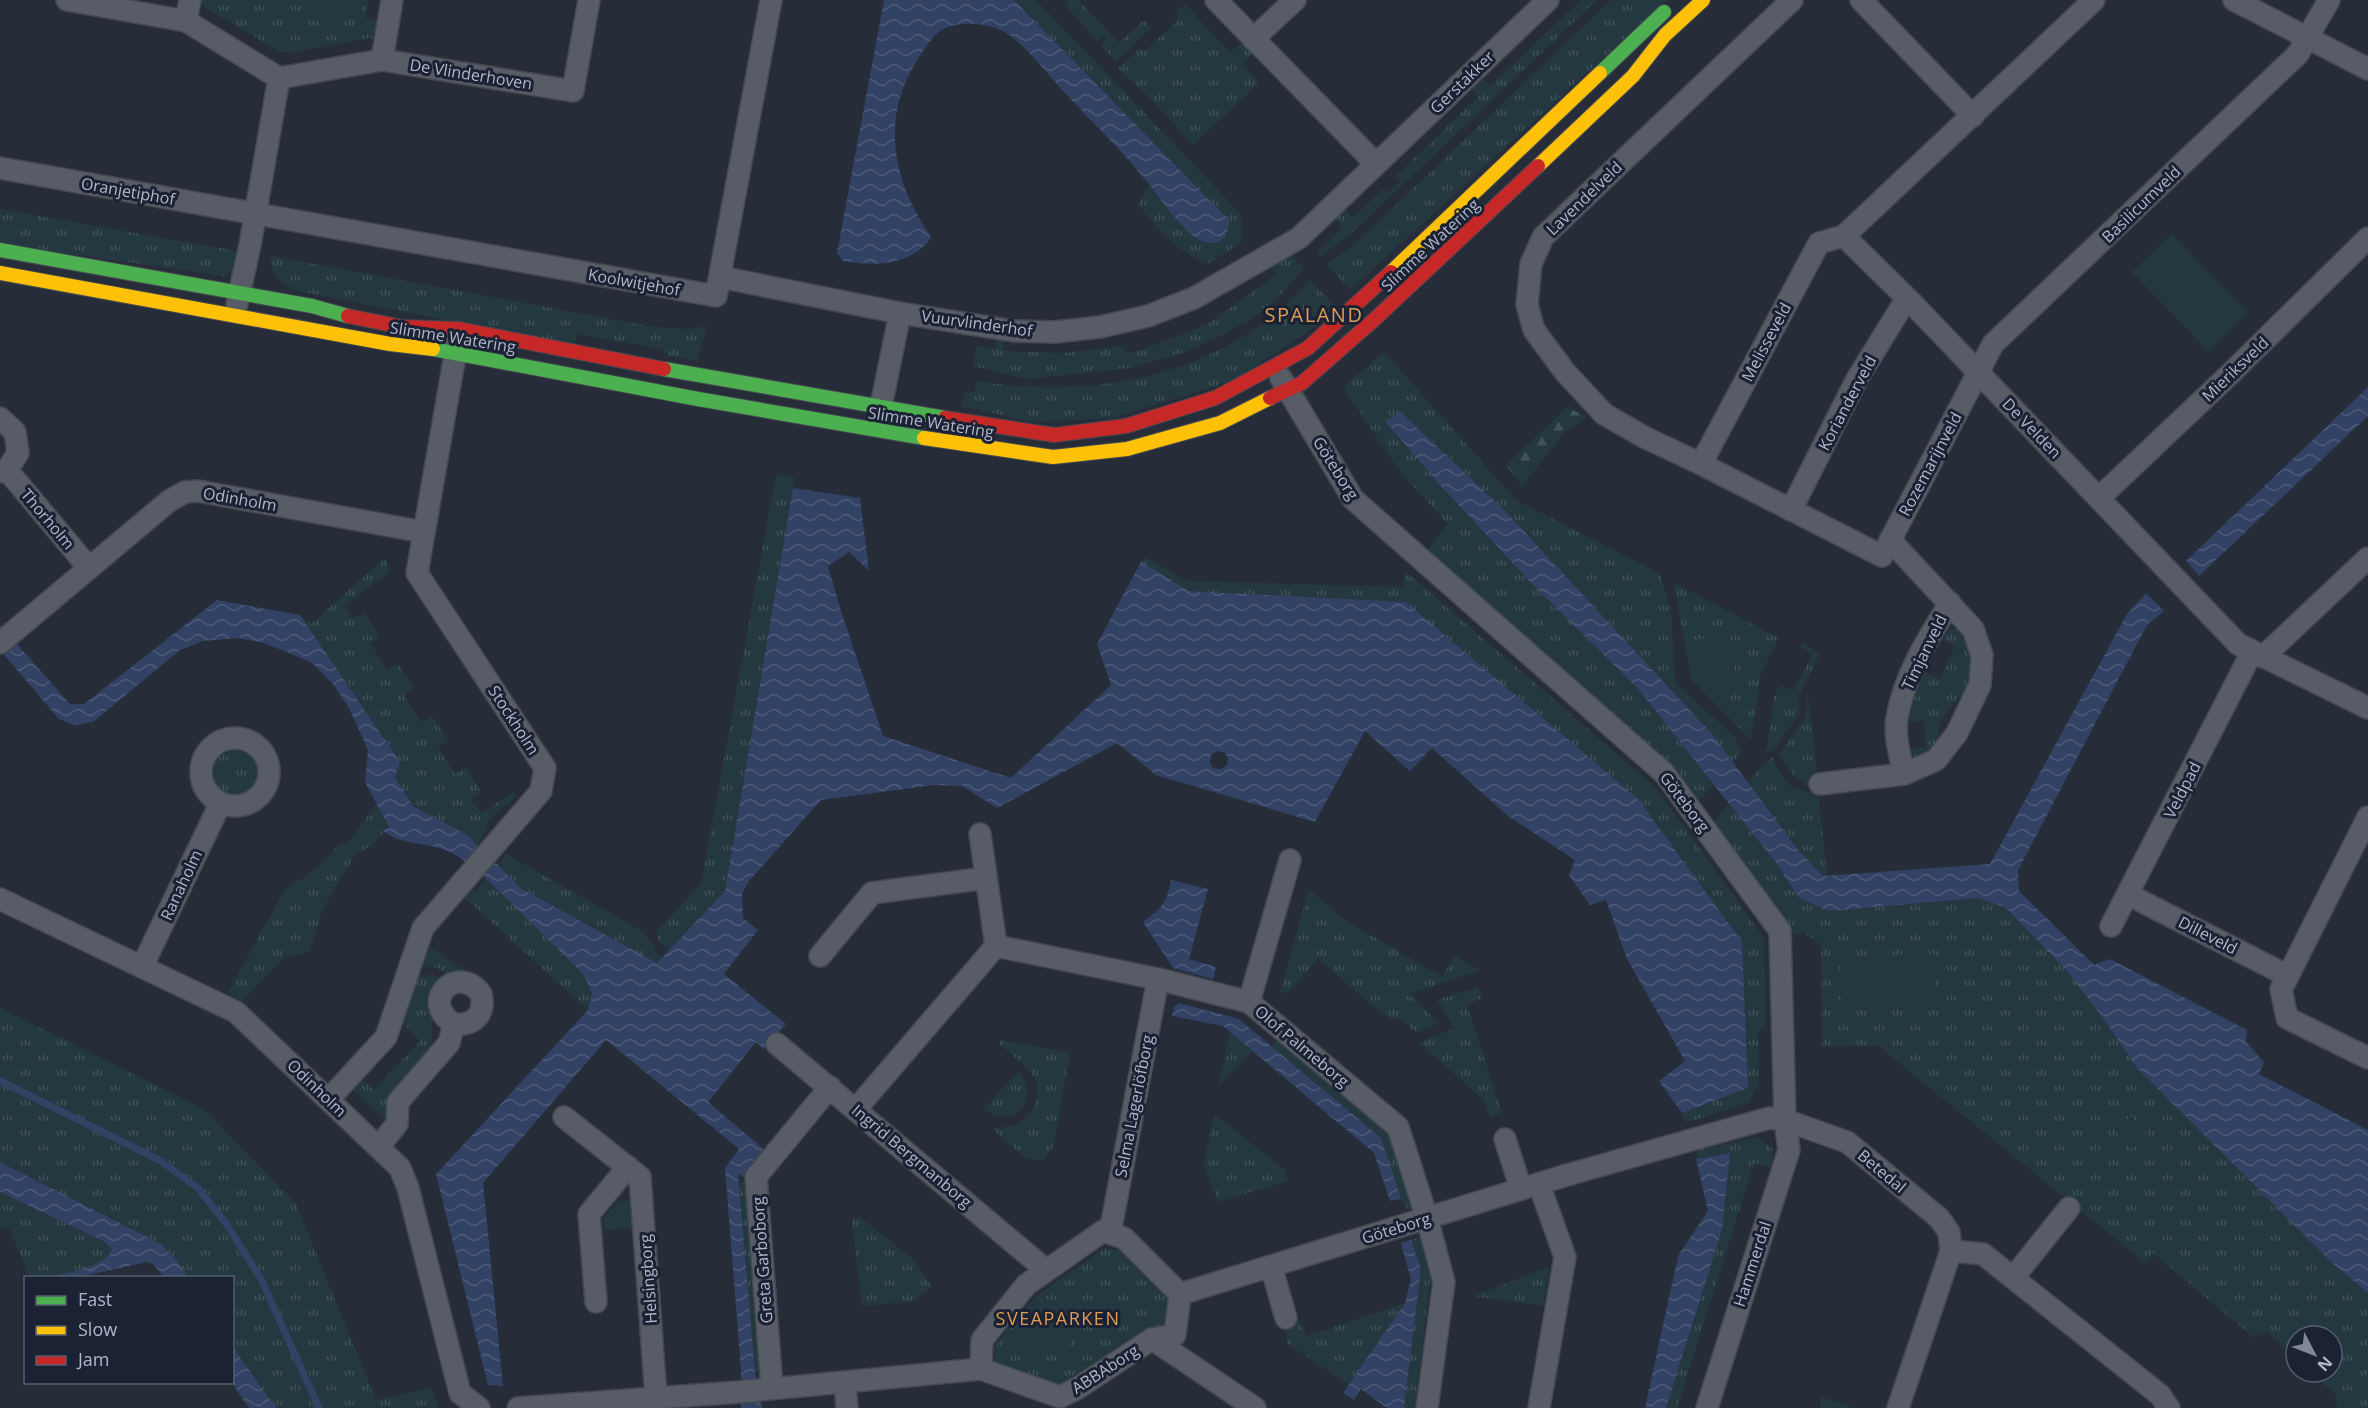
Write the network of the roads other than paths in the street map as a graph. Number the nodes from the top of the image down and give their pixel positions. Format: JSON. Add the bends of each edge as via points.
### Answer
{"nodes":[{"id":1,"x":67,"y":0,"type":"edge"},
{"id":2,"x":190,"y":0,"type":"edge"},
{"id":3,"x":392,"y":0,"type":"edge"},
{"id":4,"x":589,"y":0,"type":"edge"},
{"id":5,"x":771,"y":0,"type":"edge"},
{"id":6,"x":1216,"y":0,"type":"edge"},
{"id":7,"x":1295,"y":0,"type":"edge"},
{"id":8,"x":1548,"y":0,"type":"edge"},
{"id":9,"x":1677,"y":0,"type":"edge"},
{"id":10,"x":1703,"y":0,"type":"edge"},
{"id":11,"x":1792,"y":0,"type":"edge"},
{"id":12,"x":1861,"y":0,"type":"edge"},
{"id":13,"x":2094,"y":0,"type":"edge"},
{"id":14,"x":2234,"y":0,"type":"edge"},
{"id":15,"x":2329,"y":0,"type":"edge"},
{"id":16,"x":186,"y":21,"type":"junction"},
{"id":17,"x":2308,"y":38,"type":"junction"},
{"id":18,"x":1253,"y":39,"type":"junction"},
{"id":19,"x":382,"y":60,"type":"junction"},
{"id":20,"x":2368,"y":69,"type":"edge"},
{"id":21,"x":279,"y":78,"type":"junction"},
{"id":22,"x":1973,"y":116,"type":"junction"},
{"id":23,"x":1376,"y":164,"type":"junction"},
{"id":24,"x":0,"y":168,"type":"edge"},
{"id":25,"x":255,"y":213,"type":"junction"},
{"id":26,"x":1844,"y":236,"type":"junction"},
{"id":27,"x":2368,"y":238,"type":"edge"},
{"id":28,"x":1286,"y":245,"type":"joint"},
{"id":29,"x":0,"y":250,"type":"edge"},
{"id":30,"x":0,"y":273,"type":"edge"},
{"id":31,"x":720,"y":278,"type":"junction"},
{"id":32,"x":239,"y":293,"type":"junction"},
{"id":33,"x":1907,"y":298,"type":"junction"},
{"id":34,"x":900,"y":312,"type":"junction"},
{"id":35,"x":235,"y":315,"type":"junction"},
{"id":36,"x":459,"y":329,"type":"junction"},
{"id":37,"x":456,"y":352,"type":"junction"},
{"id":38,"x":1274,"y":367,"type":"junction"},
{"id":39,"x":1978,"y":372,"type":"junction"},
{"id":40,"x":1288,"y":390,"type":"junction"},
{"id":41,"x":881,"y":408,"type":"junction"},
{"id":42,"x":0,"y":418,"type":"edge"},
{"id":43,"x":876,"y":430,"type":"junction"},
{"id":44,"x":1701,"y":464,"type":"junction"},
{"id":45,"x":3,"y":471,"type":"edge"},
{"id":46,"x":2099,"y":498,"type":"junction"},
{"id":47,"x":1791,"y":510,"type":"junction"},
{"id":48,"x":424,"y":532,"type":"junction"},
{"id":49,"x":1886,"y":548,"type":"junction"},
{"id":50,"x":2368,"y":558,"type":"edge"},
{"id":51,"x":89,"y":568,"type":"junction"},
{"id":52,"x":1950,"y":603,"type":"junction"},
{"id":53,"x":6,"y":638,"type":"edge"},
{"id":54,"x":2258,"y":655,"type":"junction"},
{"id":55,"x":2368,"y":708,"type":"edge"},
{"id":56,"x":1904,"y":774,"type":"junction"},
{"id":57,"x":1820,"y":784,"type":"dead end"},
{"id":58,"x":220,"y":804,"type":"dead end"},
{"id":59,"x":2368,"y":818,"type":"edge"},
{"id":60,"x":980,"y":834,"type":"dead end"},
{"id":61,"x":1290,"y":860,"type":"dead end"},
{"id":62,"x":986,"y":878,"type":"junction"},
{"id":63,"x":2128,"y":895,"type":"junction"},
{"id":64,"x":0,"y":899,"type":"edge"},
{"id":65,"x":2111,"y":926,"type":"dead end"},
{"id":66,"x":996,"y":946,"type":"junction"},
{"id":67,"x":820,"y":956,"type":"dead end"},
{"id":68,"x":142,"y":967,"type":"junction"},
{"id":69,"x":2288,"y":976,"type":"junction"},
{"id":70,"x":1158,"y":979,"type":"junction"},
{"id":71,"x":1249,"y":1002,"type":"junction"},
{"id":72,"x":454,"y":1024,"type":"dead end"},
{"id":73,"x":777,"y":1044,"type":"dead end"},
{"id":74,"x":2368,"y":1058,"type":"edge"},
{"id":75,"x":830,"y":1087,"type":"junction"},
{"id":76,"x":329,"y":1099,"type":"junction"},
{"id":77,"x":856,"y":1108,"type":"junction"},
{"id":78,"x":564,"y":1117,"type":"dead end"},
{"id":79,"x":1785,"y":1120,"type":"junction"},
{"id":80,"x":1505,"y":1139,"type":"dead end"},
{"id":81,"x":378,"y":1147,"type":"junction"},
{"id":82,"x":628,"y":1167,"type":"junction"},
{"id":83,"x":1530,"y":1186,"type":"junction"},
{"id":84,"x":2069,"y":1208,"type":"dead end"},
{"id":85,"x":1427,"y":1218,"type":"junction"},
{"id":86,"x":1110,"y":1233,"type":"junction"},
{"id":87,"x":1951,"y":1251,"type":"junction"},
{"id":88,"x":1272,"y":1266,"type":"junction"},
{"id":89,"x":1046,"y":1270,"type":"junction"},
{"id":90,"x":2013,"y":1278,"type":"junction"},
{"id":91,"x":1180,"y":1294,"type":"junction"},
{"id":92,"x":596,"y":1302,"type":"dead end"},
{"id":93,"x":1286,"y":1318,"type":"dead end"},
{"id":94,"x":1152,"y":1339,"type":"junction"},
{"id":95,"x":981,"y":1369,"type":"junction"},
{"id":96,"x":845,"y":1382,"type":"junction"},
{"id":97,"x":768,"y":1388,"type":"junction"},
{"id":98,"x":656,"y":1397,"type":"junction"},
{"id":99,"x":729,"y":1398,"type":"edge"},
{"id":100,"x":1078,"y":1398,"type":"edge"},
{"id":101,"x":479,"y":1408,"type":"edge"},
{"id":102,"x":518,"y":1408,"type":"edge"},
{"id":103,"x":847,"y":1408,"type":"edge"},
{"id":104,"x":1255,"y":1408,"type":"edge"},
{"id":105,"x":1427,"y":1408,"type":"edge"},
{"id":106,"x":1539,"y":1408,"type":"edge"},
{"id":107,"x":1707,"y":1408,"type":"edge"},
{"id":108,"x":1898,"y":1408,"type":"edge"},
{"id":109,"x":2169,"y":1408,"type":"edge"}],
"edges":[{"from":1,"to":16,"type":"street"},
{"from":2,"to":16,"type":"street"},
{"from":3,"to":19,"type":"street"},
{"from":4,"to":19,"type":"street","name":"De Vlinderhoven","via":[[573,91]]},
{"from":5,"to":31,"type":"street"},
{"from":6,"to":18,"type":"street"},
{"from":7,"to":18,"type":"street"},
{"from":8,"to":23,"type":"street","name":"Gerstakker"},
{"from":9,"to":38,"type":"street","name":"Slimme Watering","via":[[1350,311],[1308,348]]},
{"from":10,"to":40,"type":"street","name":"Slimme Watering","via":[[1665,35],[1633,76],[1376,318],[1302,383]]},
{"from":11,"to":44,"type":"street","name":"Lavendelveld","via":[[1543,237],[1531,264],[1527,305],[1534,330],[1564,372],[1604,414]]},
{"from":12,"to":22,"type":"street"},
{"from":13,"to":22,"type":"street"},
{"from":14,"to":17,"type":"street"},
{"from":15,"to":17,"type":"street","name":"Basilicumveld"},
{"from":16,"to":21,"type":"street"},
{"from":17,"to":20,"type":"street"},
{"from":17,"to":39,"type":"street","name":"Basilicumveld","via":[[2298,54],[1993,344]]},
{"from":18,"to":23,"type":"street"},
{"from":19,"to":21,"type":"street","name":"De Vlinderhoven"},
{"from":21,"to":25,"type":"street"},
{"from":22,"to":26,"type":"street"},
{"from":23,"to":28,"type":"street","name":"Gerstakker","via":[[1299,238]]},
{"from":24,"to":25,"type":"street","name":"Oranjetiphof"},
{"from":25,"to":31,"type":"street","name":"Koolwitjehof","via":[[716,296]]},
{"from":25,"to":32,"type":"street"},
{"from":26,"to":33,"type":"street","name":"De Velden"},
{"from":26,"to":44,"type":"street","name":"Melisseveld","via":[[1818,243]]},
{"from":27,"to":46,"type":"street","name":"Mieriksveld"},
{"from":28,"to":34,"type":"street","name":"Vuurvlinderhof","via":[[1194,298],[1148,316],[1100,327],[1014,331]]},
{"from":29,"to":32,"type":"street","name":"Slimme Watering"},
{"from":30,"to":35,"type":"street","name":"Slimme Watering"},
{"from":31,"to":34,"type":"street","name":"Vuurvlinderhof"},
{"from":32,"to":35,"type":"street"},
{"from":32,"to":36,"type":"street","name":"Slimme Watering","via":[[402,327]]},
{"from":33,"to":39,"type":"street","name":"De Velden"},
{"from":33,"to":47,"type":"street","name":"Korianderveld","via":[[1857,379]]},
{"from":34,"to":41,"type":"street","name":"Vuurvlinderhof"},
{"from":35,"to":37,"type":"street","name":"Slimme Watering","via":[[390,344]]},
{"from":36,"to":37,"type":"street","name":"Stockholm"},
{"from":36,"to":41,"type":"street","name":"Slimme Watering"},
{"from":37,"to":43,"type":"street","name":"Slimme Watering"},
{"from":37,"to":48,"type":"street","name":"Stockholm"},
{"from":38,"to":40,"type":"street","name":"Göteborg"},
{"from":38,"to":41,"type":"street","name":"Slimme Watering","via":[[1215,398],[1126,426],[1054,435]]},
{"from":39,"to":46,"type":"street","name":"De Velden"},
{"from":39,"to":49,"type":"street","name":"Rozemarijnveld"},
{"from":40,"to":43,"type":"street","name":"Slimme Watering","via":[[1220,423],[1127,449],[1053,457]]},
{"from":40,"to":79,"type":"street","name":"Göteborg","via":[[1353,499],[1664,773],[1780,931]]},
{"from":41,"to":43,"type":"street","name":"Vuurvlinderhof"},
{"from":42,"to":45,"type":"street","name":"Thorholm","via":[[15,432],[18,453]]},
{"from":44,"to":47,"type":"street","name":"Lavendelveld"},
{"from":45,"to":51,"type":"street","name":"Thorholm"},
{"from":46,"to":54,"type":"street","name":"De Velden","via":[[2238,644]]},
{"from":47,"to":49,"type":"street","name":"Lavendelveld"},
{"from":48,"to":51,"type":"street","name":"Odinholm","via":[[198,491],[185,492]]},
{"from":48,"to":76,"type":"street","name":"Stockholm","via":[[417,573],[546,768],[541,791],[423,928],[386,1037]]},
{"from":49,"to":52,"type":"street","name":"Timjanveld"},
{"from":50,"to":54,"type":"street","name":"Veldpad"},
{"from":51,"to":53,"type":"street","name":"Odinholm"},
{"from":52,"to":56,"type":"street","name":"Timjanveld","via":[[1905,685],[1896,720]]},
{"from":52,"to":56,"type":"street","name":"Timjanveld","via":[[1973,629],[1982,655],[1980,685],[1957,733],[1936,760]]},
{"from":54,"to":55,"type":"street","name":"De Velden"},
{"from":54,"to":63,"type":"street","name":"Veldpad"},
{"from":56,"to":57,"type":"street","name":"Timjanveld"},
{"from":58,"to":68,"type":"street","name":"Ranaholm"},
{"from":59,"to":69,"type":"street"},
{"from":60,"to":62,"type":"street"},
{"from":61,"to":71,"type":"street"},
{"from":62,"to":66,"type":"street"},
{"from":62,"to":67,"type":"street","via":[[872,893]]},
{"from":63,"to":65,"type":"street","name":"Veldpad"},
{"from":63,"to":69,"type":"street","name":"Dilleveld"},
{"from":64,"to":68,"type":"street","name":"Odinholm"},
{"from":66,"to":70,"type":"street","name":"Olof Palmeborg"},
{"from":66,"to":77,"type":"street"},
{"from":68,"to":76,"type":"street","name":"Odinholm","via":[[236,1012]]},
{"from":69,"to":74,"type":"street","via":[[2281,989],[2287,1018]]},
{"from":70,"to":71,"type":"street","name":"Olof Palmeborg"},
{"from":70,"to":86,"type":"street","name":"Selma Lagerlöfborg"},
{"from":71,"to":85,"type":"street","name":"Olof Palmeborg","via":[[1398,1127]]},
{"from":72,"to":81,"type":"street","via":[[449,1042],[399,1102],[397,1124]]},
{"from":73,"to":75,"type":"street","name":"Ingrid Bergmanborg"},
{"from":75,"to":77,"type":"street","name":"Ingrid Bergmanborg"},
{"from":75,"to":97,"type":"street","name":"Greta Garboborg","via":[[756,1178]]},
{"from":76,"to":81,"type":"street","name":"Odinholm"},
{"from":77,"to":89,"type":"street","name":"Ingrid Bergmanborg"},
{"from":78,"to":82,"type":"street","name":"Helsingborg"},
{"from":79,"to":83,"type":"street","name":"Göteborg","via":[[1769,1118]]},
{"from":79,"to":87,"type":"street","name":"Betedal","via":[[1847,1142],[1940,1218],[1949,1232]]},
{"from":79,"to":107,"type":"street","name":"Hammerdal","via":[[1789,1150]]},
{"from":80,"to":83,"type":"street"},
{"from":81,"to":101,"type":"street","name":"Odinholm","via":[[400,1168],[408,1188],[460,1393]]},
{"from":82,"to":92,"type":"street","via":[[589,1214]]},
{"from":82,"to":98,"type":"street","name":"Helsingborg","via":[[640,1177]]},
{"from":83,"to":85,"type":"street","name":"Göteborg"},
{"from":83,"to":106,"type":"street","via":[[1565,1257]]},
{"from":84,"to":90,"type":"street"},
{"from":85,"to":88,"type":"street","name":"Göteborg"},
{"from":85,"to":105,"type":"street","name":"Olof Palmeborg","via":[[1444,1282]]},
{"from":86,"to":89,"type":"street","via":[[1103,1231]]},
{"from":86,"to":91,"type":"street","via":[[1124,1238]]},
{"from":87,"to":90,"type":"street","via":[[1983,1254]]},
{"from":87,"to":108,"type":"street"},
{"from":88,"to":91,"type":"street","name":"Göteborg"},
{"from":88,"to":93,"type":"street"},
{"from":89,"to":95,"type":"street","via":[[1026,1285],[982,1340]]},
{"from":90,"to":109,"type":"street","via":[[2160,1395]]},
{"from":91,"to":94,"type":"street","name":"ABBAborg","via":[[1176,1335]]},
{"from":94,"to":100,"type":"street","name":"ABBAborg"},
{"from":94,"to":104,"type":"street"},
{"from":95,"to":96,"type":"street"},
{"from":95,"to":100,"type":"street","name":"ABBAborg","via":[[1060,1397]]},
{"from":96,"to":97,"type":"street"},
{"from":96,"to":103,"type":"street"},
{"from":97,"to":99,"type":"street"},
{"from":98,"to":99,"type":"street"},
{"from":98,"to":102,"type":"street"}]}
